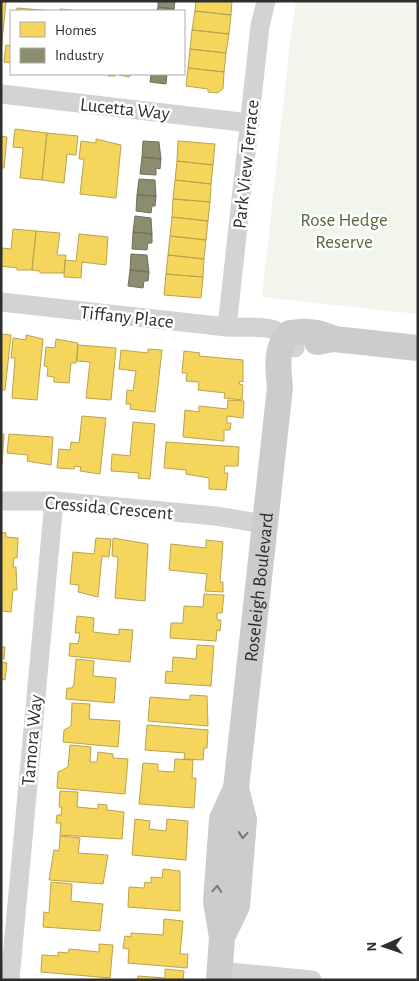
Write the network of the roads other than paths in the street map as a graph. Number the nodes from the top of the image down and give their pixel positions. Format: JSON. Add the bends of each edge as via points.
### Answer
{"nodes":[{"id":1,"x":266,"y":1,"type":"edge"},
{"id":2,"x":1,"y":94,"type":"edge"},
{"id":3,"x":249,"y":123,"type":"junction"},
{"id":4,"x":1,"y":302,"type":"edge"},
{"id":5,"x":227,"y":328,"type":"junction"},
{"id":6,"x":288,"y":343,"type":"junction"},
{"id":7,"x":418,"y":348,"type":"edge"},
{"id":8,"x":1,"y":501,"type":"edge"},
{"id":9,"x":54,"y":501,"type":"junction"},
{"id":10,"x":266,"y":520,"type":"junction"},
{"id":11,"x":220,"y":975,"type":"edge"},
{"id":12,"x":10,"y":980,"type":"edge"},
{"id":13,"x":312,"y":980,"type":"edge"}],
"edges":[{"from":1,"to":3,"type":"street","name":"Park View Terrace"},
{"from":2,"to":3,"type":"street","name":"Lucetta Way"},
{"from":3,"to":5,"type":"street","name":"Park View Terrace"},
{"from":4,"to":5,"type":"street","name":"Tiffany Place"},
{"from":5,"to":6,"type":"street","name":"Tiffany Place","via":[[254,329]]},
{"from":6,"to":7,"type":"street","via":[[334,339]]},
{"from":6,"to":10,"type":"street","name":"Roseleigh Boulevard","via":[[290,357],[280,387]]},
{"from":8,"to":9,"type":"street","name":"Cressida Crescent"},
{"from":9,"to":10,"type":"street","name":"Cressida Crescent"},
{"from":9,"to":12,"type":"street","name":"Tamora Way"},
{"from":10,"to":11,"type":"street","name":"Roseleigh Boulevard","via":[[236,788],[222,819],[216,902],[222,937]]},
{"from":11,"to":13,"type":"street"}]}
